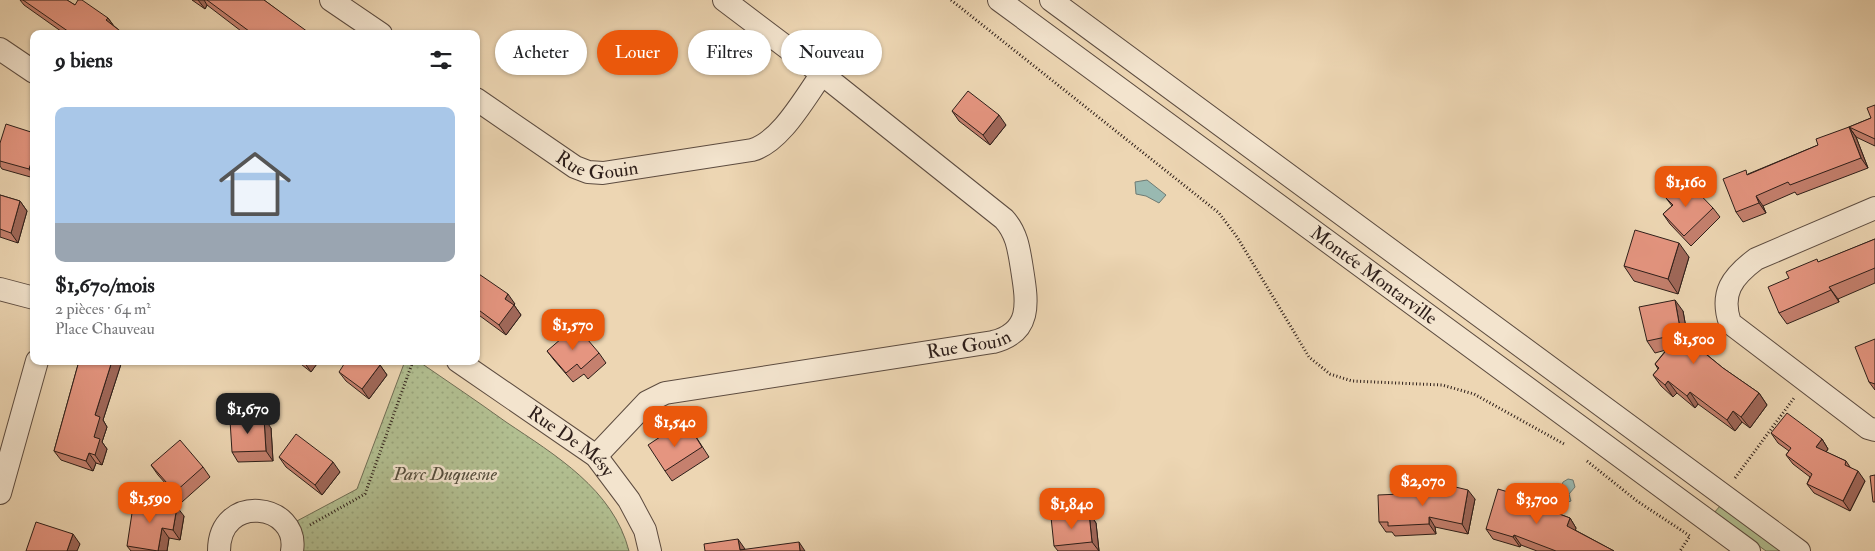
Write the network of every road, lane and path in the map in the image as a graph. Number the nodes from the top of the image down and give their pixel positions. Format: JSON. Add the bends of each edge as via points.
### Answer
{"nodes":[{"id":1,"x":331,"y":0,"type":"edge"},
{"id":2,"x":724,"y":0,"type":"edge"},
{"id":3,"x":951,"y":0,"type":"edge"},
{"id":4,"x":999,"y":0,"type":"edge"},
{"id":5,"x":1051,"y":0,"type":"edge"},
{"id":6,"x":375,"y":30,"type":"edge"},
{"id":7,"x":781,"y":43,"type":"edge"},
{"id":8,"x":0,"y":49,"type":"edge"},
{"id":9,"x":30,"y":69,"type":"edge"},
{"id":10,"x":821,"y":75,"type":"edge"},
{"id":11,"x":823,"y":75,"type":"edge"},
{"id":12,"x":480,"y":102,"type":"edge"},
{"id":13,"x":1875,"y":208,"type":"edge"},
{"id":14,"x":0,"y":290,"type":"edge"},
{"id":15,"x":30,"y":297,"type":"edge"},
{"id":16,"x":36,"y":365,"type":"edge"},
{"id":17,"x":412,"y":365,"type":"edge"},
{"id":18,"x":464,"y":365,"type":"edge"},
{"id":19,"x":1806,"y":382,"type":"junction"},
{"id":20,"x":1875,"y":430,"type":"edge"},
{"id":21,"x":1570,"y":448,"type":"dead end"},
{"id":22,"x":596,"y":456,"type":"junction"},
{"id":23,"x":1582,"y":456,"type":"dead end"},
{"id":24,"x":0,"y":493,"type":"edge"},
{"id":25,"x":1723,"y":495,"type":"junction"},
{"id":26,"x":291,"y":544,"type":"edge"},
{"id":27,"x":219,"y":551,"type":"edge"},
{"id":28,"x":650,"y":551,"type":"edge"},
{"id":29,"x":1680,"y":551,"type":"edge"},
{"id":30,"x":1749,"y":551,"type":"edge"},
{"id":31,"x":1799,"y":551,"type":"edge"}],
"edges":[{"from":1,"to":6,"type":"street"},
{"from":2,"to":7,"type":"street","name":"Rue Gouin"},
{"from":3,"to":21,"type":"path","via":[[1219,213],[1237,237],[1309,357],[1330,374],[1352,381],[1442,385],[1474,394]]},
{"from":4,"to":30,"type":"street","name":"Montée Montarville"},
{"from":5,"to":25,"type":"street","name":"Montée Montarville"},
{"from":8,"to":9,"type":"street"},
{"from":10,"to":12,"type":"street","name":"Rue Gouin","via":[[778,134],[764,146],[603,173],[575,167]]},
{"from":11,"to":22,"type":"street","name":"Rue Gouin","via":[[1008,224],[1017,242],[1025,292],[1025,314],[1020,325],[1011,335],[993,342],[665,393],[647,402]]},
{"from":13,"to":19,"type":"street","via":[[1756,259],[1742,270],[1729,289],[1724,306],[1730,323]]},
{"from":14,"to":15,"type":"street"},
{"from":16,"to":24,"type":"street"},
{"from":17,"to":26,"type":"path","via":[[365,494]]},
{"from":18,"to":22,"type":"street","name":"Rue De Mésy"},
{"from":19,"to":20,"type":"street"},
{"from":19,"to":25,"type":"path"},
{"from":22,"to":28,"type":"street","name":"Rue De Mésy","via":[[629,500],[645,530]]},
{"from":23,"to":29,"type":"path","via":[[1637,501],[1690,536]]},
{"from":25,"to":31,"type":"street","name":"Montée Montarville"},
{"from":26,"to":27,"type":"street","via":[[286,526],[278,517],[267,511],[248,511],[231,518],[219,540]]}]}
